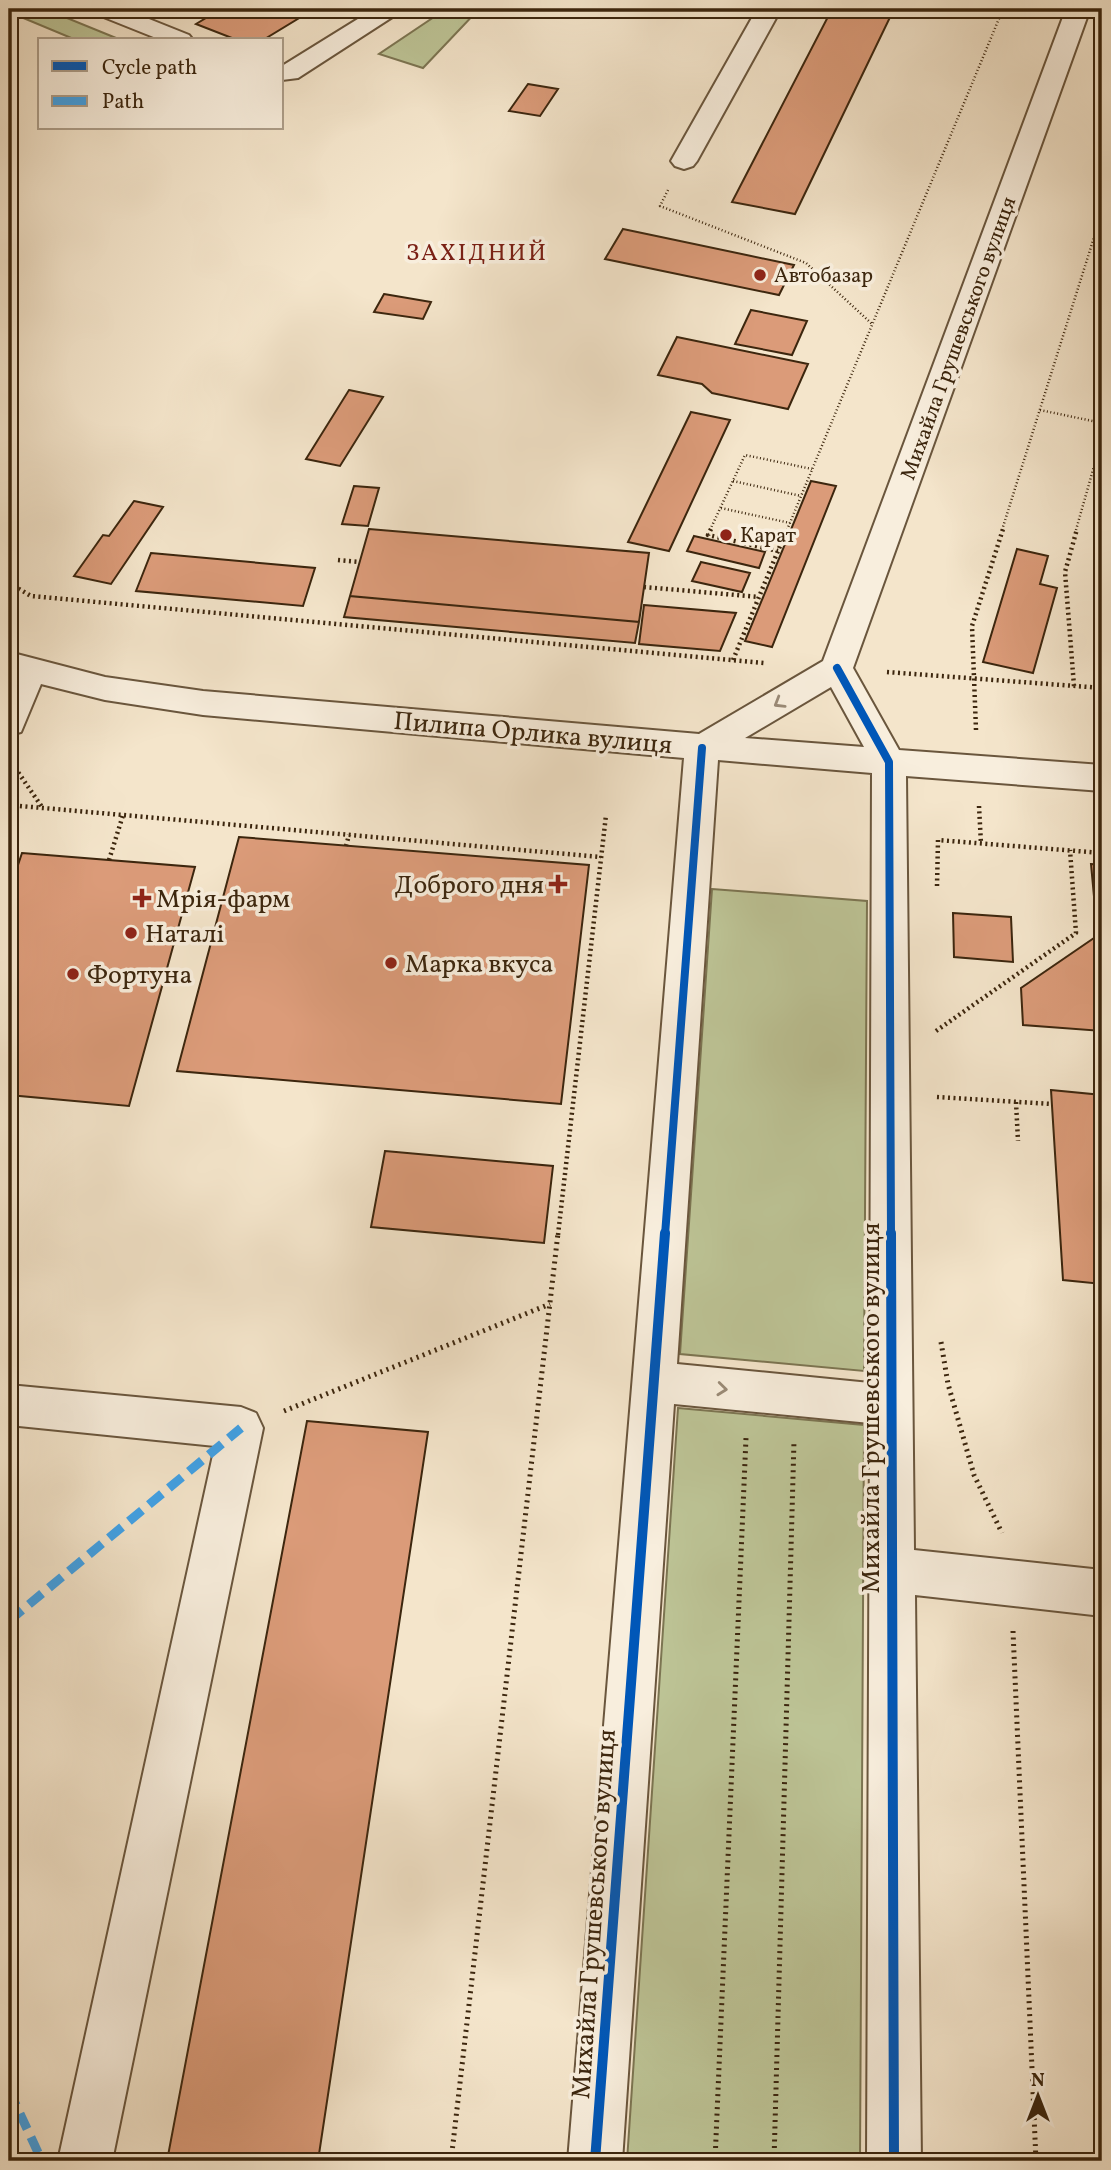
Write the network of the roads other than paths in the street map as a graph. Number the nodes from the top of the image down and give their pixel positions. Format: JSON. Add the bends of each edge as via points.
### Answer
{"nodes":[{"id":1,"x":104,"y":9,"type":"edge"},
{"id":2,"x":388,"y":9,"type":"edge"},
{"id":3,"x":769,"y":9,"type":"edge"},
{"id":4,"x":1069,"y":10,"type":"edge"},
{"id":5,"x":178,"y":38,"type":"edge"},
{"id":6,"x":284,"y":73,"type":"edge"},
{"id":7,"x":684,"y":161,"type":"dead end"},
{"id":8,"x":19,"y":667,"type":"edge"},
{"id":9,"x":837,"y":668,"type":"junction"},
{"id":10,"x":9,"y":723,"type":"edge"},
{"id":11,"x":702,"y":748,"type":"junction"},
{"id":12,"x":888,"y":762,"type":"junction"},
{"id":13,"x":1102,"y":778,"type":"edge"},
{"id":14,"x":654,"y":1382,"type":"junction"},
{"id":15,"x":9,"y":1405,"type":"edge"},
{"id":16,"x":891,"y":1405,"type":"junction"},
{"id":17,"x":892,"y":1570,"type":"junction"},
{"id":18,"x":1102,"y":1592,"type":"edge"},
{"id":19,"x":85,"y":2161,"type":"edge"},
{"id":20,"x":595,"y":2161,"type":"edge"},
{"id":21,"x":894,"y":2161,"type":"edge"}],
"edges":[{"from":1,"to":5,"type":"street","via":[[157,21]]},
{"from":2,"to":6,"type":"street"},
{"from":3,"to":7,"type":"street"},
{"from":4,"to":9,"type":"street","name":"Михайла Грушевського вулиця"},
{"from":8,"to":10,"type":"street"},
{"from":8,"to":11,"type":"street","name":"Пилипа Орлика вулиця","via":[[160,697]]},
{"from":9,"to":11,"type":"street","one_way":true},
{"from":9,"to":12,"type":"street","name":"Михайла Грушевського вулиця"},
{"from":11,"to":12,"type":"street","name":"Пилипа Орлика вулиця"},
{"from":11,"to":14,"type":"street","name":"Михайла Грушевського вулиця"},
{"from":12,"to":13,"type":"street","name":"Пилипа Орлика вулиця"},
{"from":12,"to":16,"type":"street","name":"Михайла Грушевського вулиця"},
{"from":14,"to":16,"type":"street","one_way":true},
{"from":14,"to":20,"type":"street","name":"Михайла Грушевського вулиця"},
{"from":15,"to":19,"type":"street","via":[[241,1428]]},
{"from":16,"to":17,"type":"street","name":"Михайла Грушевського вулиця"},
{"from":17,"to":18,"type":"street"},
{"from":17,"to":21,"type":"street","name":"Михайла Грушевського вулиця"}]}
